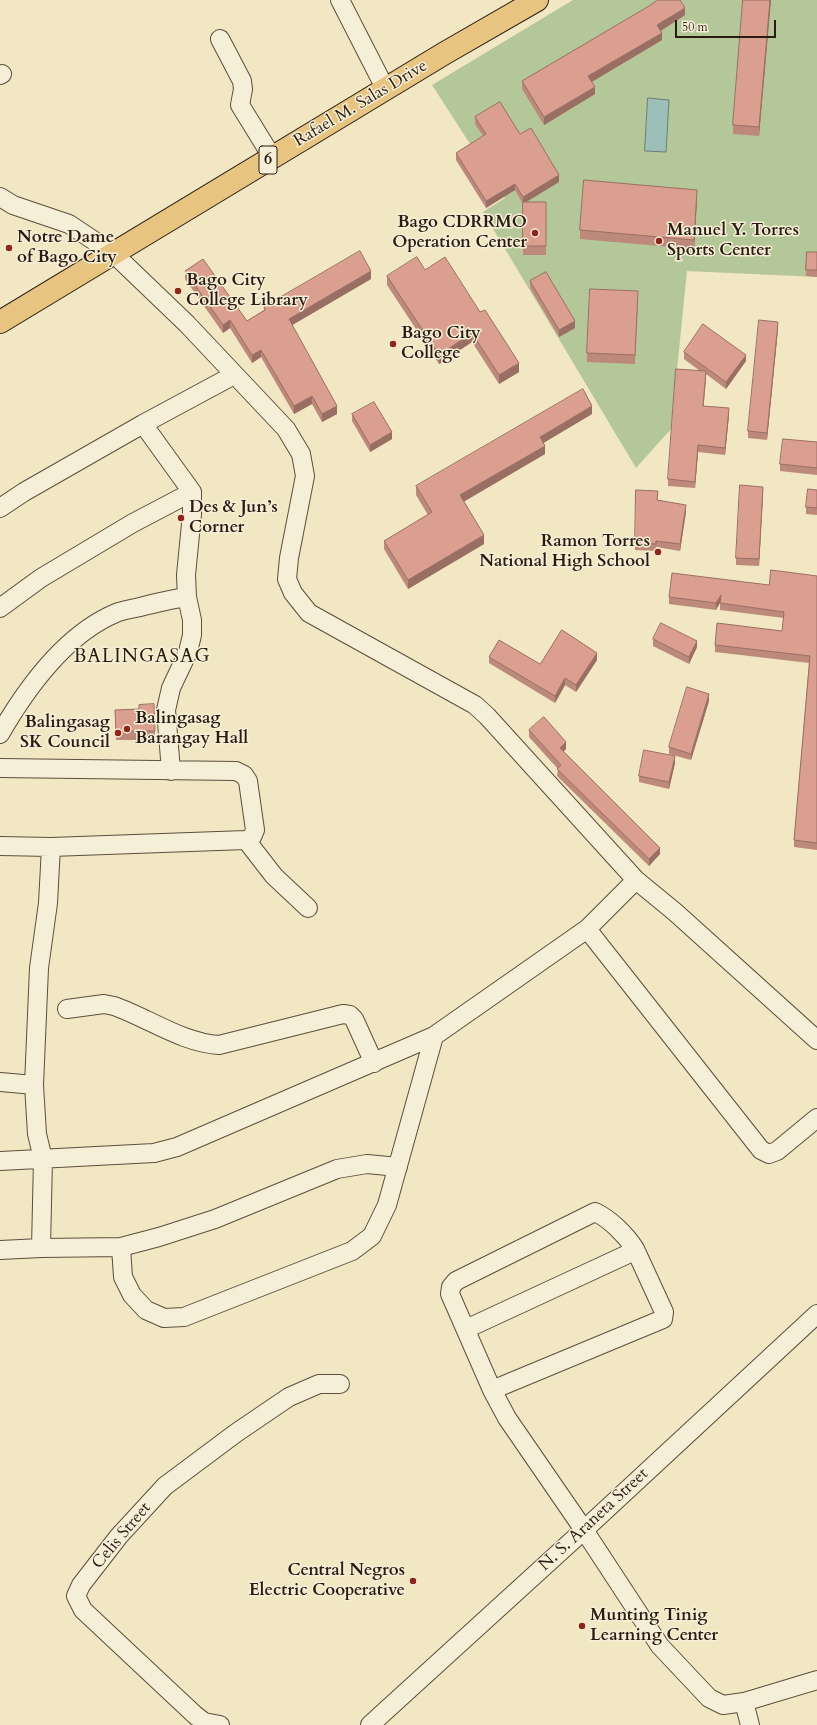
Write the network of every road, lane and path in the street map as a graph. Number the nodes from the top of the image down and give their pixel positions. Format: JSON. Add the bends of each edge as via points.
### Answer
{"nodes":[{"id":1,"x":340,"y":0,"type":"edge"},
{"id":2,"x":537,"y":0,"type":"edge"},
{"id":3,"x":220,"y":39,"type":"dead end"},
{"id":4,"x":386,"y":90,"type":"junction"},
{"id":5,"x":272,"y":157,"type":"junction"},
{"id":6,"x":0,"y":197,"type":"edge"},
{"id":7,"x":114,"y":254,"type":"junction"},
{"id":8,"x":0,"y":322,"type":"edge"},
{"id":9,"x":234,"y":375,"type":"junction"},
{"id":10,"x":142,"y":424,"type":"junction"},
{"id":11,"x":192,"y":492,"type":"junction"},
{"id":12,"x":0,"y":508,"type":"edge"},
{"id":13,"x":187,"y":597,"type":"junction"},
{"id":14,"x":0,"y":608,"type":"edge"},
{"id":15,"x":0,"y":734,"type":"edge"},
{"id":16,"x":0,"y":768,"type":"edge"},
{"id":17,"x":171,"y":771,"type":"junction"},
{"id":18,"x":246,"y":840,"type":"junction"},
{"id":19,"x":0,"y":846,"type":"edge"},
{"id":20,"x":51,"y":847,"type":"junction"},
{"id":21,"x":636,"y":880,"type":"junction"},
{"id":22,"x":308,"y":908,"type":"dead end"},
{"id":23,"x":587,"y":929,"type":"junction"},
{"id":24,"x":67,"y":1009,"type":"dead end"},
{"id":25,"x":434,"y":1036,"type":"junction"},
{"id":26,"x":817,"y":1040,"type":"edge"},
{"id":27,"x":374,"y":1063,"type":"junction"},
{"id":28,"x":0,"y":1082,"type":"edge"},
{"id":29,"x":34,"y":1085,"type":"junction"},
{"id":30,"x":817,"y":1118,"type":"edge"},
{"id":31,"x":43,"y":1160,"type":"junction"},
{"id":32,"x":0,"y":1161,"type":"edge"},
{"id":33,"x":398,"y":1167,"type":"junction"},
{"id":34,"x":120,"y":1247,"type":"junction"},
{"id":35,"x":40,"y":1248,"type":"junction"},
{"id":36,"x":635,"y":1249,"type":"junction"},
{"id":37,"x":0,"y":1250,"type":"edge"},
{"id":38,"x":817,"y":1314,"type":"edge"},
{"id":39,"x":466,"y":1329,"type":"junction"},
{"id":40,"x":340,"y":1384,"type":"dead end"},
{"id":41,"x":492,"y":1390,"type":"junction"},
{"id":42,"x":584,"y":1530,"type":"junction"},
{"id":43,"x":817,"y":1680,"type":"edge"},
{"id":44,"x":744,"y":1702,"type":"junction"},
{"id":45,"x":220,"y":1725,"type":"edge"},
{"id":46,"x":370,"y":1725,"type":"edge"},
{"id":47,"x":750,"y":1725,"type":"edge"}],
"edges":[{"from":1,"to":4,"type":"street"},
{"from":2,"to":4,"type":"highway","name":"Rafael M. Salas Drive","number":"6"},
{"from":3,"to":5,"type":"street","via":[[242,81],[240,105]]},
{"from":4,"to":5,"type":"highway","name":"Rafael M. Salas Drive","number":"6"},
{"from":5,"to":7,"type":"highway","name":"Rafael M. Salas Drive","number":"6"},
{"from":6,"to":7,"type":"street","via":[[13,205],[69,224]]},
{"from":7,"to":8,"type":"highway","name":"Rafael M. Salas Drive","number":"6"},
{"from":7,"to":9,"type":"street","via":[[187,324]]},
{"from":9,"to":10,"type":"street"},
{"from":9,"to":21,"type":"street","via":[[286,429],[301,454],[305,476],[289,558],[288,579],[293,593],[309,613],[475,706]]},
{"from":10,"to":11,"type":"street"},
{"from":10,"to":12,"type":"street"},
{"from":11,"to":13,"type":"street","via":[[186,575]]},
{"from":11,"to":14,"type":"street","via":[[133,523],[41,578]]},
{"from":13,"to":15,"type":"street","via":[[116,613],[86,631],[58,655],[30,687]]},
{"from":13,"to":17,"type":"street","via":[[192,635],[188,652],[171,688],[166,710]]},
{"from":16,"to":17,"type":"street"},
{"from":17,"to":18,"type":"street","via":[[236,771],[244,774],[248,781],[255,830],[252,837]]},
{"from":18,"to":20,"type":"street"},
{"from":18,"to":22,"type":"street","via":[[274,876]]},
{"from":19,"to":20,"type":"street"},
{"from":20,"to":29,"type":"street","via":[[48,903],[39,968]]},
{"from":21,"to":23,"type":"street"},
{"from":21,"to":26,"type":"street"},
{"from":23,"to":25,"type":"street"},
{"from":23,"to":30,"type":"street","via":[[761,1150],[769,1154],[777,1151]]},
{"from":24,"to":27,"type":"street","via":[[104,1004],[114,1006],[187,1038],[219,1045],[343,1014],[350,1015]]},
{"from":25,"to":27,"type":"street"},
{"from":25,"to":33,"type":"street"},
{"from":27,"to":31,"type":"street","via":[[154,1153]]},
{"from":28,"to":29,"type":"street"},
{"from":29,"to":31,"type":"street","via":[[37,1134]]},
{"from":31,"to":32,"type":"street"},
{"from":31,"to":35,"type":"street"},
{"from":33,"to":34,"type":"street","via":[[367,1164],[337,1169],[215,1218]]},
{"from":33,"to":34,"type":"street","via":[[387,1205],[372,1236],[352,1251],[184,1317],[164,1318],[146,1310],[132,1295],[123,1277]]},
{"from":34,"to":35,"type":"street"},
{"from":35,"to":37,"type":"street"},
{"from":36,"to":39,"type":"street"},
{"from":36,"to":39,"type":"street","via":[[602,1215],[595,1212],[590,1214],[456,1281],[451,1287],[450,1294]]},
{"from":36,"to":41,"type":"street","via":[[664,1312],[663,1319]]},
{"from":38,"to":42,"type":"street","name":"N. S. Araneta Street"},
{"from":39,"to":41,"type":"street"},
{"from":40,"to":45,"type":"street","name":"Celis Street","via":[[319,1384],[289,1398],[236,1433],[165,1486],[119,1536],[81,1585],[76,1596],[83,1610],[196,1715],[204,1722]]},
{"from":41,"to":42,"type":"street","via":[[507,1418]]},
{"from":42,"to":44,"type":"street","via":[[660,1646],[709,1698],[723,1705]]},
{"from":42,"to":46,"type":"street","name":"N. S. Araneta Street"},
{"from":43,"to":44,"type":"street"},
{"from":44,"to":47,"type":"street"}]}
